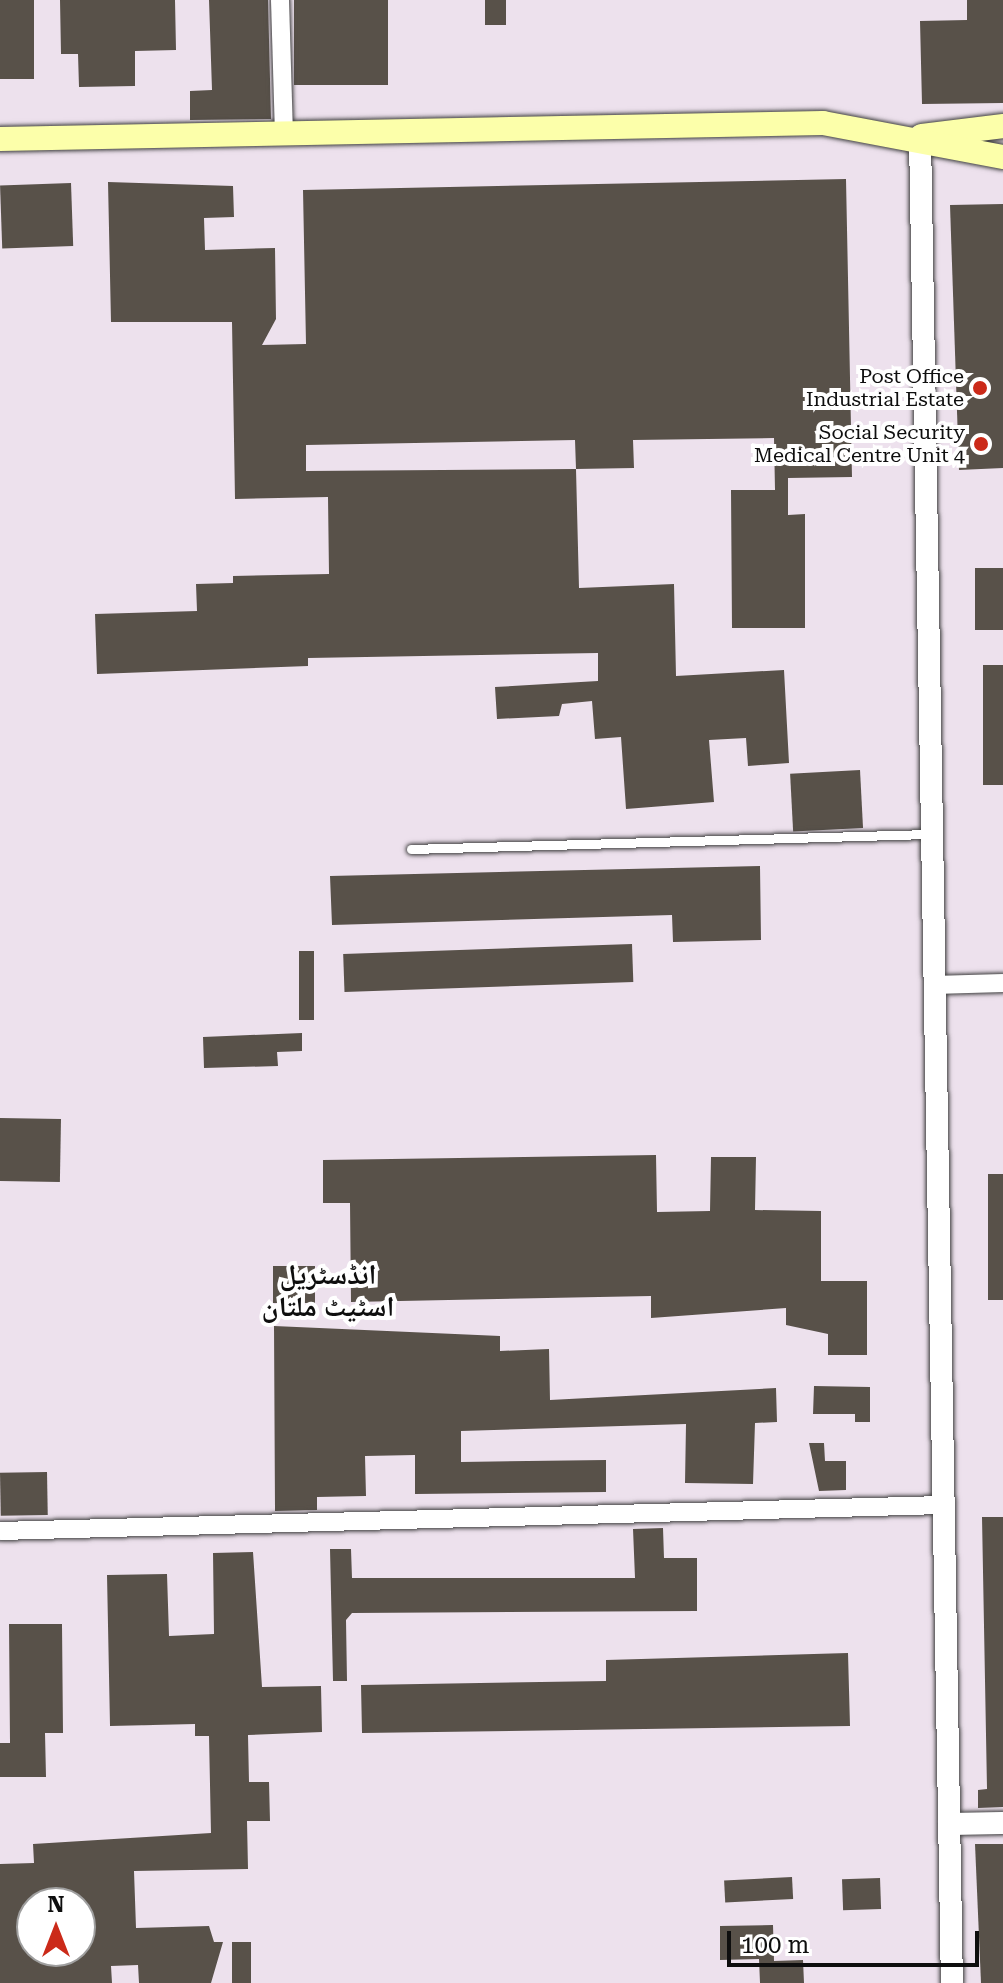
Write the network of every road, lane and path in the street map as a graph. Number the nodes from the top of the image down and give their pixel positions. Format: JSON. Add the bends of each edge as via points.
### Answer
{"nodes":[{"id":1,"x":280,"y":0,"type":"edge"},
{"id":2,"x":1003,"y":126,"type":"edge"},
{"id":3,"x":284,"y":135,"type":"junction"},
{"id":4,"x":920,"y":136,"type":"junction"},
{"id":5,"x":0,"y":139,"type":"edge"},
{"id":6,"x":1003,"y":157,"type":"edge"},
{"id":7,"x":930,"y":834,"type":"junction"},
{"id":8,"x":411,"y":849,"type":"dead end"},
{"id":9,"x":1003,"y":983,"type":"edge"},
{"id":10,"x":934,"y":985,"type":"junction"},
{"id":11,"x":943,"y":1505,"type":"junction"},
{"id":12,"x":0,"y":1531,"type":"edge"},
{"id":13,"x":1003,"y":1823,"type":"edge"},
{"id":14,"x":949,"y":1824,"type":"junction"},
{"id":15,"x":952,"y":1983,"type":"edge"}],
"edges":[{"from":1,"to":3,"type":"street"},
{"from":2,"to":4,"type":"main road"},
{"from":3,"to":4,"type":"main road","via":[[823,123]]},
{"from":3,"to":5,"type":"main road"},
{"from":4,"to":6,"type":"main road"},
{"from":4,"to":7,"type":"street"},
{"from":7,"to":8,"type":"lane"},
{"from":7,"to":10,"type":"street"},
{"from":9,"to":10,"type":"street"},
{"from":10,"to":11,"type":"street"},
{"from":11,"to":12,"type":"street"},
{"from":11,"to":14,"type":"street"},
{"from":13,"to":14,"type":"street"},
{"from":14,"to":15,"type":"street"}]}
